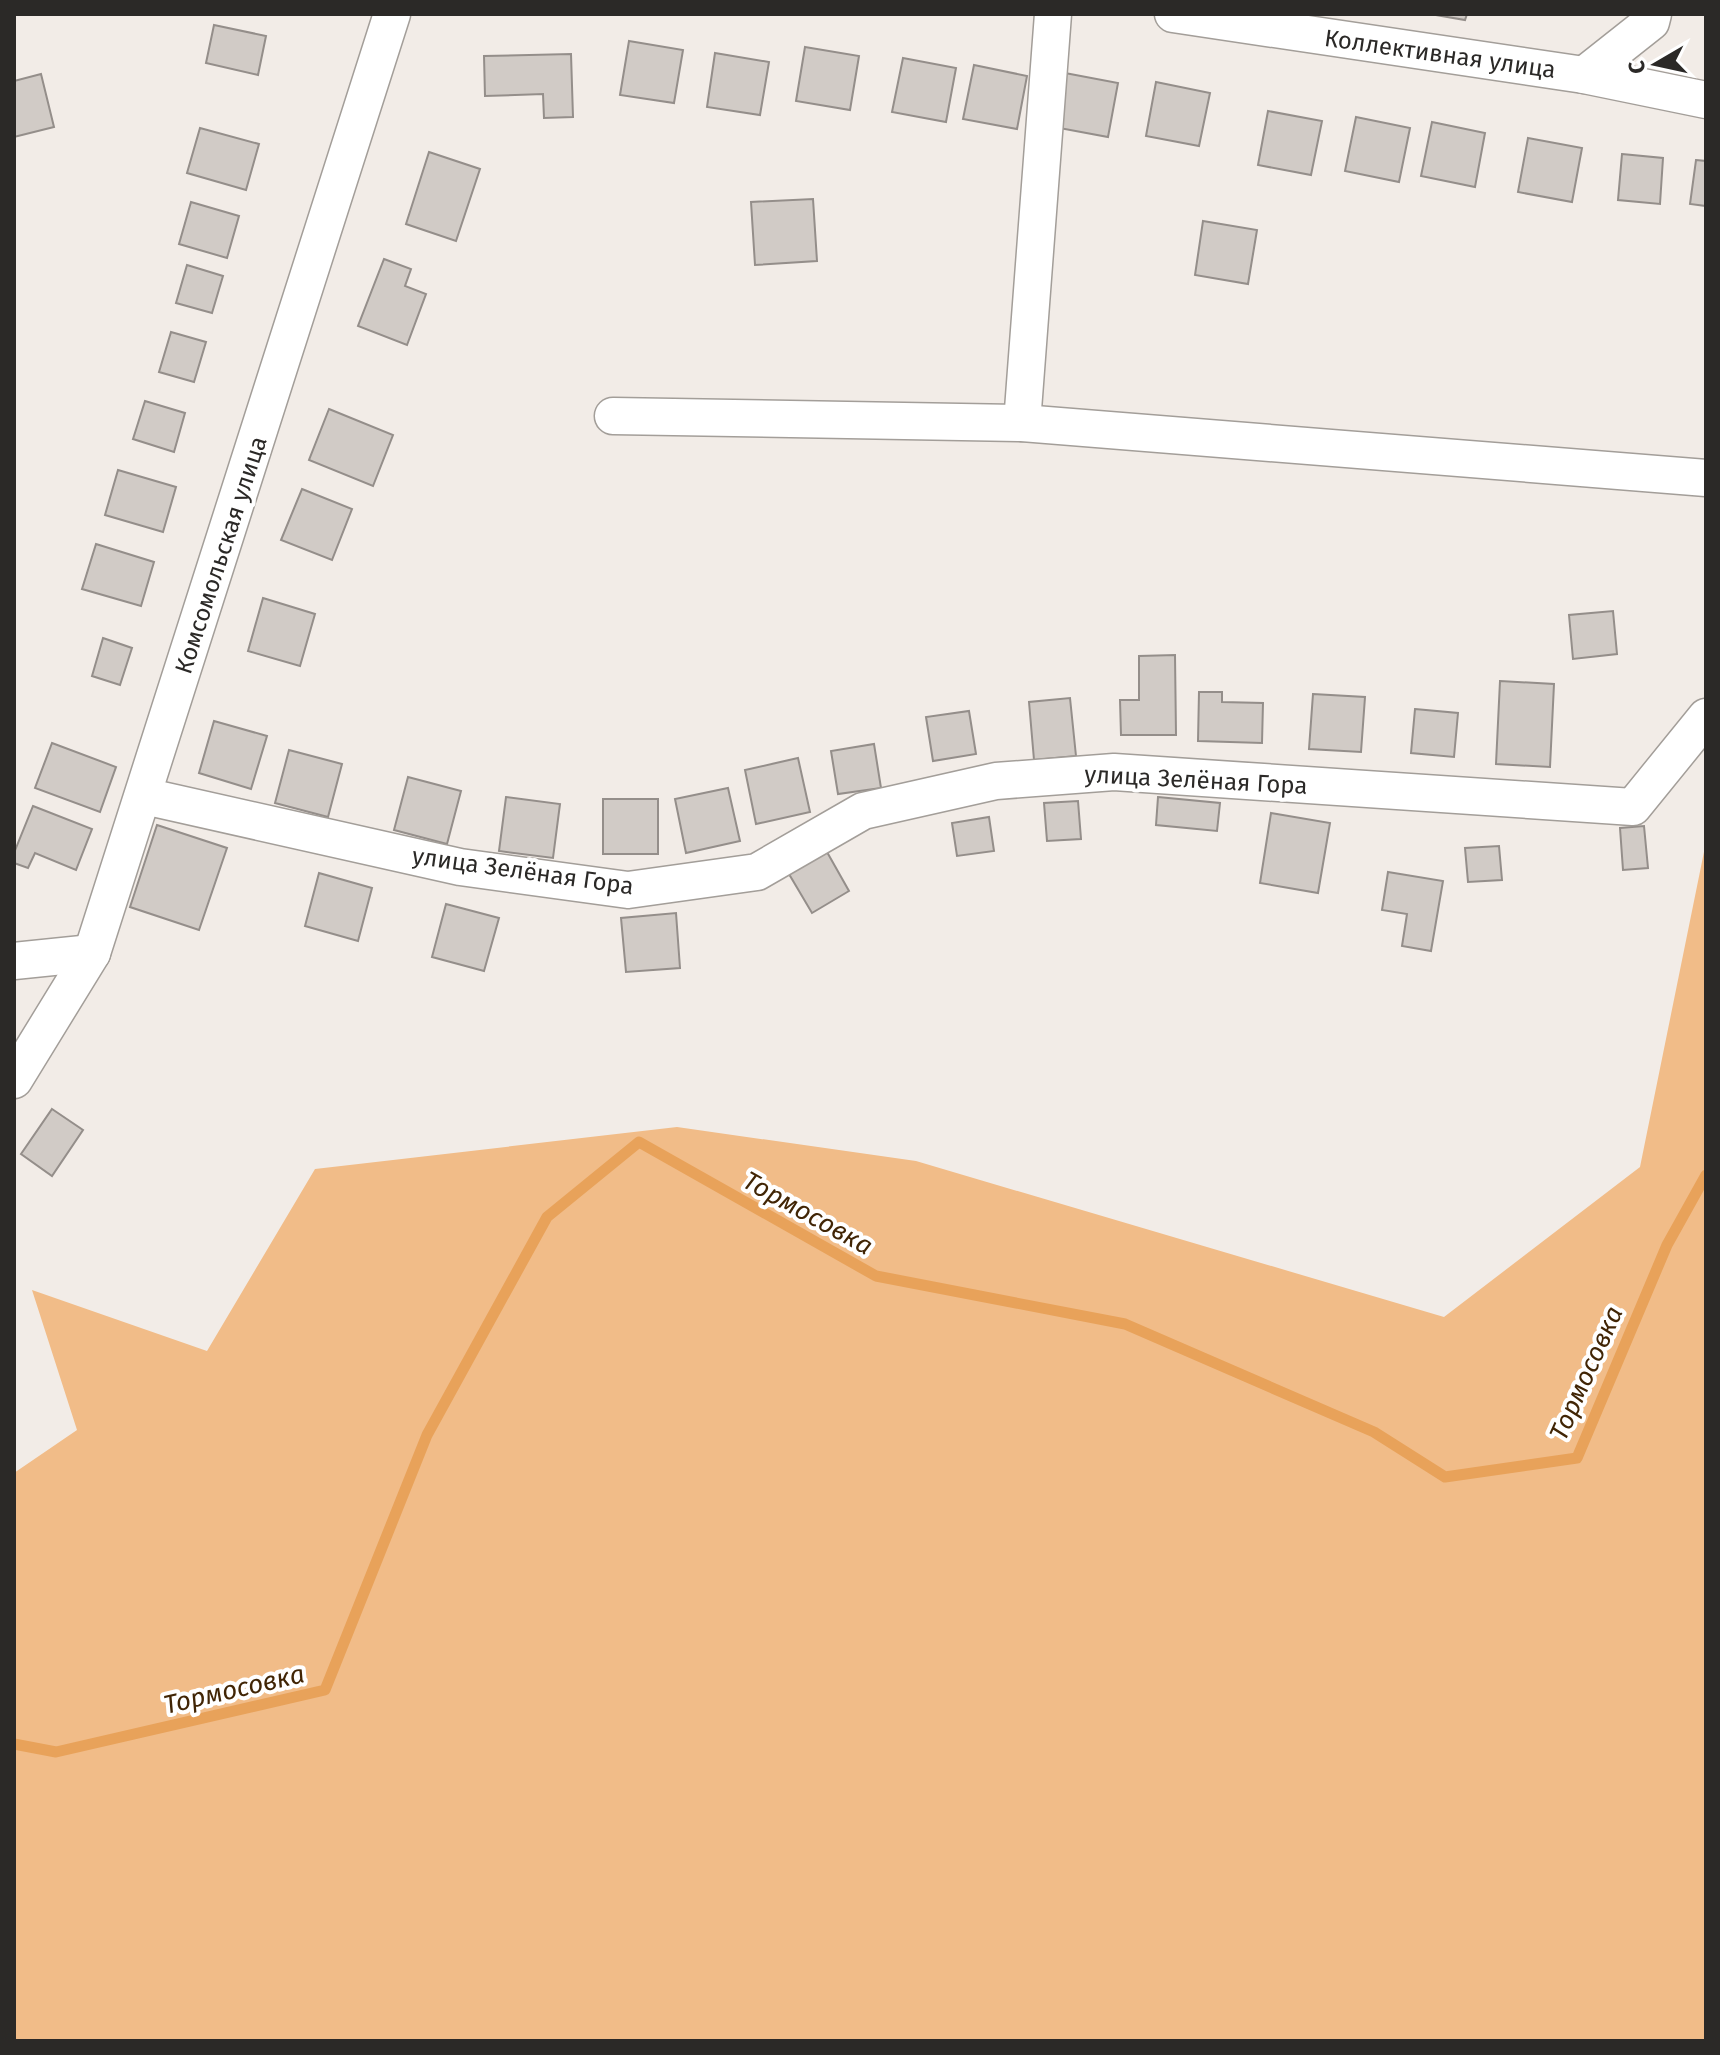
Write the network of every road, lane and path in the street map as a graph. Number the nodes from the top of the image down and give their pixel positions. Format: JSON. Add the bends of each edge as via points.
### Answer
{"nodes":[{"id":1,"x":392,"y":14,"type":"edge"},
{"id":2,"x":1053,"y":14,"type":"edge"},
{"id":3,"x":1173,"y":14,"type":"edge"},
{"id":4,"x":1653,"y":14,"type":"edge"},
{"id":5,"x":1584,"y":75,"type":"junction"},
{"id":6,"x":1706,"y":100,"type":"edge"},
{"id":7,"x":613,"y":416,"type":"dead end"},
{"id":8,"x":1022,"y":423,"type":"junction"},
{"id":9,"x":1706,"y":478,"type":"edge"},
{"id":10,"x":1706,"y":717,"type":"edge"},
{"id":11,"x":144,"y":796,"type":"junction"},
{"id":12,"x":92,"y":953,"type":"junction"},
{"id":13,"x":14,"y":961,"type":"edge"},
{"id":14,"x":14,"y":1080,"type":"edge"}],
"edges":[{"from":1,"to":11,"type":"street","name":"Комсомольская улица"},
{"from":2,"to":8,"type":"street"},
{"from":3,"to":5,"type":"street","name":"Коллективная улица"},
{"from":4,"to":5,"type":"street","via":[[1651,22]]},
{"from":5,"to":6,"type":"street","name":"Коллективная улица"},
{"from":7,"to":8,"type":"street"},
{"from":8,"to":9,"type":"street"},
{"from":10,"to":11,"type":"street","name":"улица Зелёная Гора","via":[[1633,807],[1114,772],[1011,780],[863,811],[757,872],[628,890],[460,867]]},
{"from":11,"to":12,"type":"street","name":"Комсомольская улица"},
{"from":12,"to":13,"type":"street"},
{"from":12,"to":14,"type":"street","name":"Комсомольская улица"}]}
